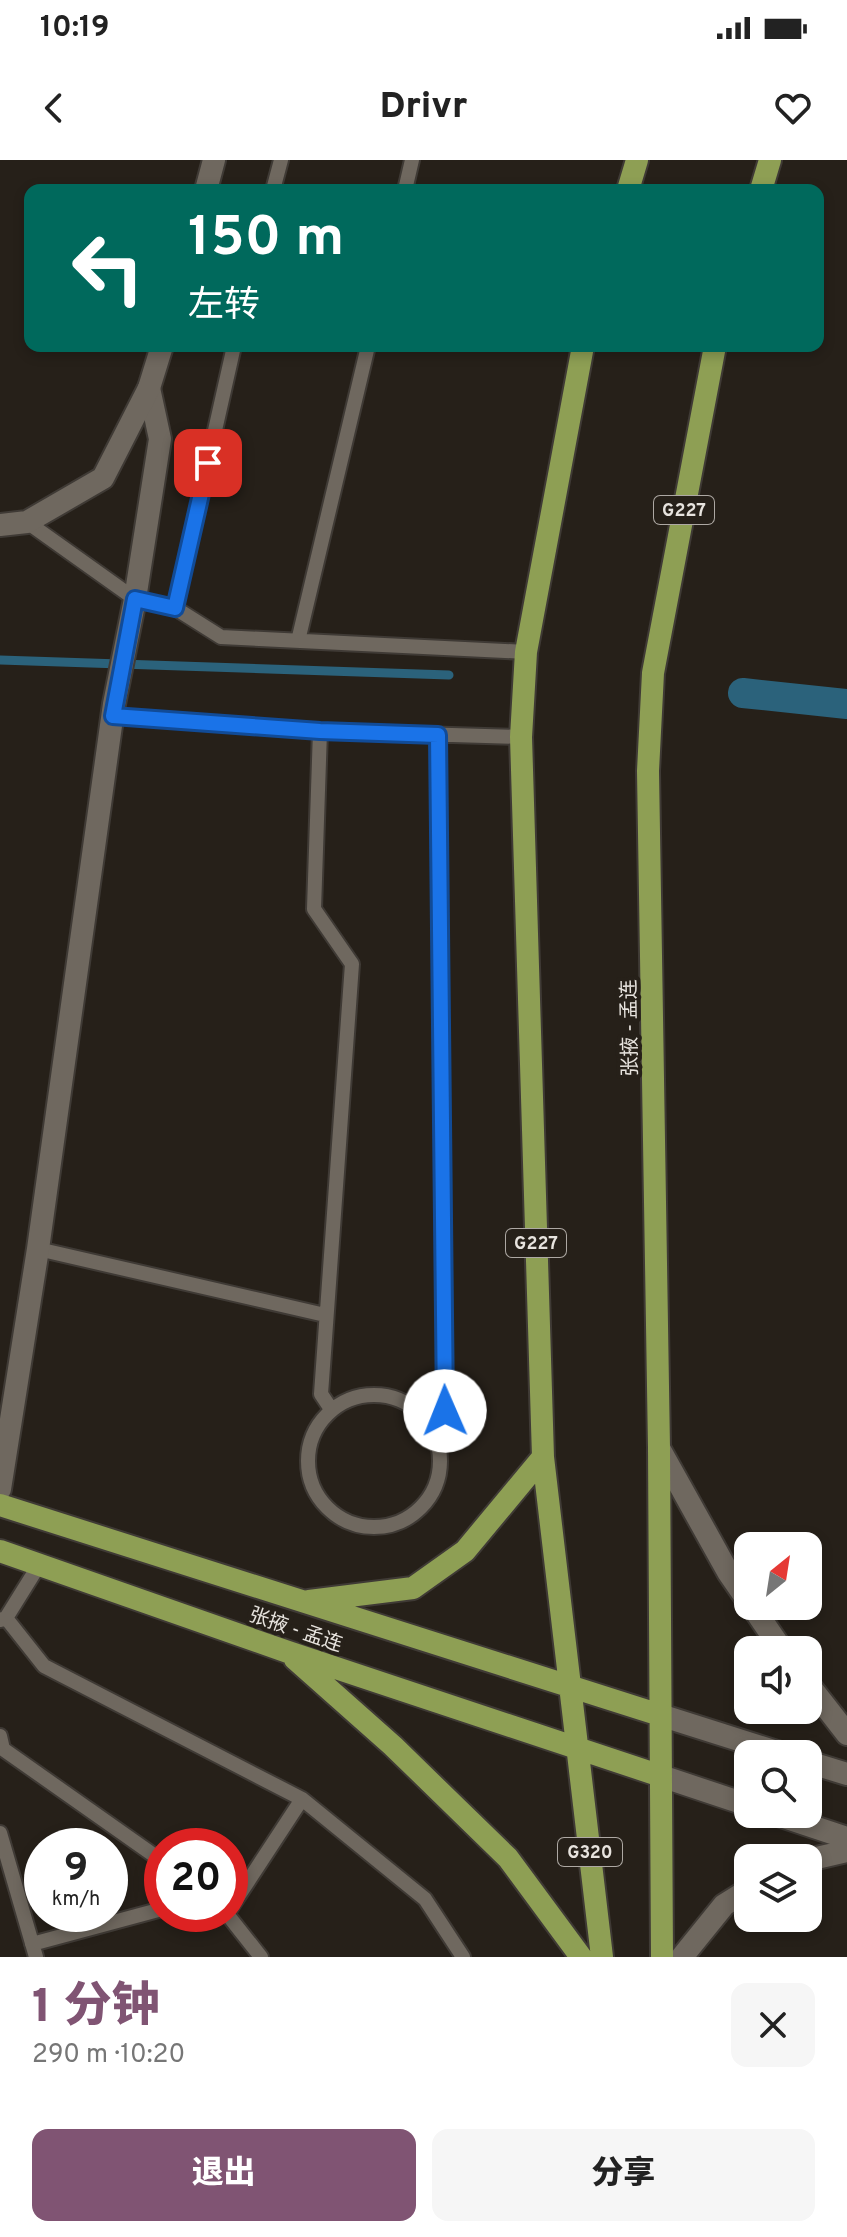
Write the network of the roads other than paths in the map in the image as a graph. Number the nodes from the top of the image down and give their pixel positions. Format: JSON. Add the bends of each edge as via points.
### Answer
{"nodes":[{"id":1,"x":214,"y":160,"type":"edge"},
{"id":2,"x":281,"y":160,"type":"edge"},
{"id":3,"x":412,"y":160,"type":"edge"},
{"id":4,"x":637,"y":160,"type":"edge"},
{"id":5,"x":770,"y":160,"type":"edge"},
{"id":6,"x":208,"y":184,"type":"edge"},
{"id":7,"x":275,"y":184,"type":"edge"},
{"id":8,"x":406,"y":184,"type":"edge"},
{"id":9,"x":630,"y":184,"type":"edge"},
{"id":10,"x":763,"y":184,"type":"edge"},
{"id":11,"x":160,"y":352,"type":"edge"},
{"id":12,"x":233,"y":352,"type":"edge"},
{"id":13,"x":367,"y":352,"type":"edge"},
{"id":14,"x":582,"y":352,"type":"edge"},
{"id":15,"x":714,"y":352,"type":"edge"},
{"id":16,"x":149,"y":388,"type":"junction"},
{"id":17,"x":27,"y":522,"type":"junction"},
{"id":18,"x":0,"y":525,"type":"edge"},
{"id":19,"x":134,"y":604,"type":"junction"},
{"id":20,"x":175,"y":608,"type":"junction"},
{"id":21,"x":298,"y":641,"type":"junction"},
{"id":22,"x":526,"y":652,"type":"junction"},
{"id":23,"x":114,"y":710,"type":"junction"},
{"id":24,"x":320,"y":731,"type":"junction"},
{"id":25,"x":438,"y":735,"type":"junction"},
{"id":26,"x":521,"y":737,"type":"junction"},
{"id":27,"x":38,"y":1249,"type":"junction"},
{"id":28,"x":325,"y":1315,"type":"junction"},
{"id":29,"x":331,"y":1409,"type":"junction"},
{"id":30,"x":436,"y":1435,"type":"junction"},
{"id":31,"x":659,"y":1448,"type":"junction"},
{"id":32,"x":543,"y":1457,"type":"junction"},
{"id":33,"x":0,"y":1489,"type":"edge"},
{"id":34,"x":0,"y":1505,"type":"edge"},
{"id":35,"x":0,"y":1551,"type":"edge"},
{"id":36,"x":39,"y":1565,"type":"junction"},
{"id":37,"x":734,"y":1581,"type":"edge"},
{"id":38,"x":302,"y":1601,"type":"junction"},
{"id":39,"x":3,"y":1619,"type":"edge"},
{"id":40,"x":288,"y":1652,"type":"junction"},
{"id":41,"x":569,"y":1686,"type":"junction"},
{"id":42,"x":822,"y":1702,"type":"edge"},
{"id":43,"x":660,"y":1715,"type":"junction"},
{"id":44,"x":847,"y":1734,"type":"edge"},
{"id":45,"x":0,"y":1736,"type":"edge"},
{"id":46,"x":739,"y":1740,"type":"edge"},
{"id":47,"x":578,"y":1748,"type":"junction"},
{"id":48,"x":822,"y":1766,"type":"edge"},
{"id":49,"x":847,"y":1774,"type":"edge"},
{"id":50,"x":661,"y":1776,"type":"junction"},
{"id":51,"x":302,"y":1799,"type":"junction"},
{"id":52,"x":734,"y":1800,"type":"edge"},
{"id":53,"x":817,"y":1828,"type":"edge"},
{"id":54,"x":0,"y":1833,"type":"edge"},
{"id":55,"x":847,"y":1838,"type":"edge"},
{"id":56,"x":144,"y":1848,"type":"edge"},
{"id":57,"x":847,"y":1851,"type":"edge"},
{"id":58,"x":822,"y":1857,"type":"edge"},
{"id":59,"x":248,"y":1882,"type":"edge"},
{"id":60,"x":734,"y":1899,"type":"edge"},
{"id":61,"x":144,"y":1915,"type":"edge"},
{"id":62,"x":241,"y":1932,"type":"edge"},
{"id":63,"x":34,"y":1950,"type":"edge"},
{"id":64,"x":261,"y":1957,"type":"edge"},
{"id":65,"x":463,"y":1957,"type":"edge"},
{"id":66,"x":581,"y":1957,"type":"edge"},
{"id":67,"x":602,"y":1957,"type":"edge"},
{"id":68,"x":662,"y":1957,"type":"edge"},
{"id":69,"x":682,"y":1957,"type":"edge"}],
"edges":[{"from":1,"to":6,"type":"main road"},
{"from":2,"to":7,"type":"lane"},
{"from":3,"to":8,"type":"lane"},
{"from":4,"to":9,"type":"highway"},
{"from":5,"to":10,"type":"highway"},
{"from":11,"to":16,"type":"main road"},
{"from":12,"to":20,"type":"lane"},
{"from":13,"to":21,"type":"lane"},
{"from":14,"to":22,"type":"highway","number":"G227"},
{"from":15,"to":31,"type":"highway","name":"张掖 - 孟连","number":"G227","via":[[653,673],[648,771]]},
{"from":16,"to":17,"type":"main road","via":[[103,478]]},
{"from":16,"to":19,"type":"main road","via":[[160,439]]},
{"from":17,"to":18,"type":"main road"},
{"from":17,"to":19,"type":"lane"},
{"from":19,"to":20,"type":"lane"},
{"from":19,"to":23,"type":"main road"},
{"from":20,"to":21,"type":"lane","via":[[221,637]]},
{"from":21,"to":22,"type":"lane"},
{"from":22,"to":26,"type":"highway","number":"G227"},
{"from":23,"to":24,"type":"lane"},
{"from":23,"to":27,"type":"main road"},
{"from":24,"to":25,"type":"lane"},
{"from":24,"to":28,"type":"lane","via":[[314,909],[352,964]]},
{"from":25,"to":26,"type":"lane"},
{"from":25,"to":30,"type":"lane","via":[[445,1411]]},
{"from":26,"to":32,"type":"highway","number":"G227"},
{"from":27,"to":28,"type":"lane"},
{"from":27,"to":33,"type":"main road"},
{"from":28,"to":29,"type":"lane","via":[[321,1394]]},
{"from":29,"to":30,"type":"lane","via":[[364,1395],[383,1394],[415,1408]]},
{"from":29,"to":30,"type":"lane","via":[[310,1440],[309,1476],[326,1508],[356,1525],[380,1527],[403,1521],[427,1501],[440,1470]]},
{"from":31,"to":37,"type":"main road"},
{"from":31,"to":43,"type":"highway","name":"张掖 - 孟连","number":"G227"},
{"from":32,"to":38,"type":"highway","via":[[465,1551],[413,1588]]},
{"from":32,"to":41,"type":"highway","number":"G227"},
{"from":34,"to":38,"type":"highway","name":"张掖 - 孟连"},
{"from":35,"to":36,"type":"highway","name":"张掖 - 孟连"},
{"from":36,"to":39,"type":"lane"},
{"from":36,"to":40,"type":"highway","name":"张掖 - 孟连"},
{"from":38,"to":41,"type":"highway","name":"张掖 - 孟连"},
{"from":39,"to":51,"type":"lane","via":[[44,1666]]},
{"from":40,"to":47,"type":"highway","name":"张掖 - 孟连"},
{"from":40,"to":66,"type":"highway","via":[[508,1858]]},
{"from":41,"to":43,"type":"highway","name":"张掖 - 孟连"},
{"from":41,"to":47,"type":"highway","number":"G227"},
{"from":42,"to":44,"type":"main road"},
{"from":43,"to":46,"type":"main road"},
{"from":43,"to":50,"type":"highway","name":"张掖 - 孟连","number":"G227"},
{"from":45,"to":56,"type":"lane","via":[[3,1749]]},
{"from":47,"to":50,"type":"highway","name":"张掖 - 孟连"},
{"from":47,"to":67,"type":"highway","number":"G320"},
{"from":48,"to":49,"type":"main road"},
{"from":50,"to":52,"type":"main road"},
{"from":50,"to":68,"type":"highway"},
{"from":51,"to":59,"type":"lane"},
{"from":51,"to":65,"type":"lane","via":[[425,1899]]},
{"from":53,"to":55,"type":"main road"},
{"from":54,"to":63,"type":"lane"},
{"from":57,"to":58,"type":"main road"},
{"from":60,"to":69,"type":"main road"},
{"from":61,"to":63,"type":"lane"},
{"from":62,"to":64,"type":"lane"}]}
